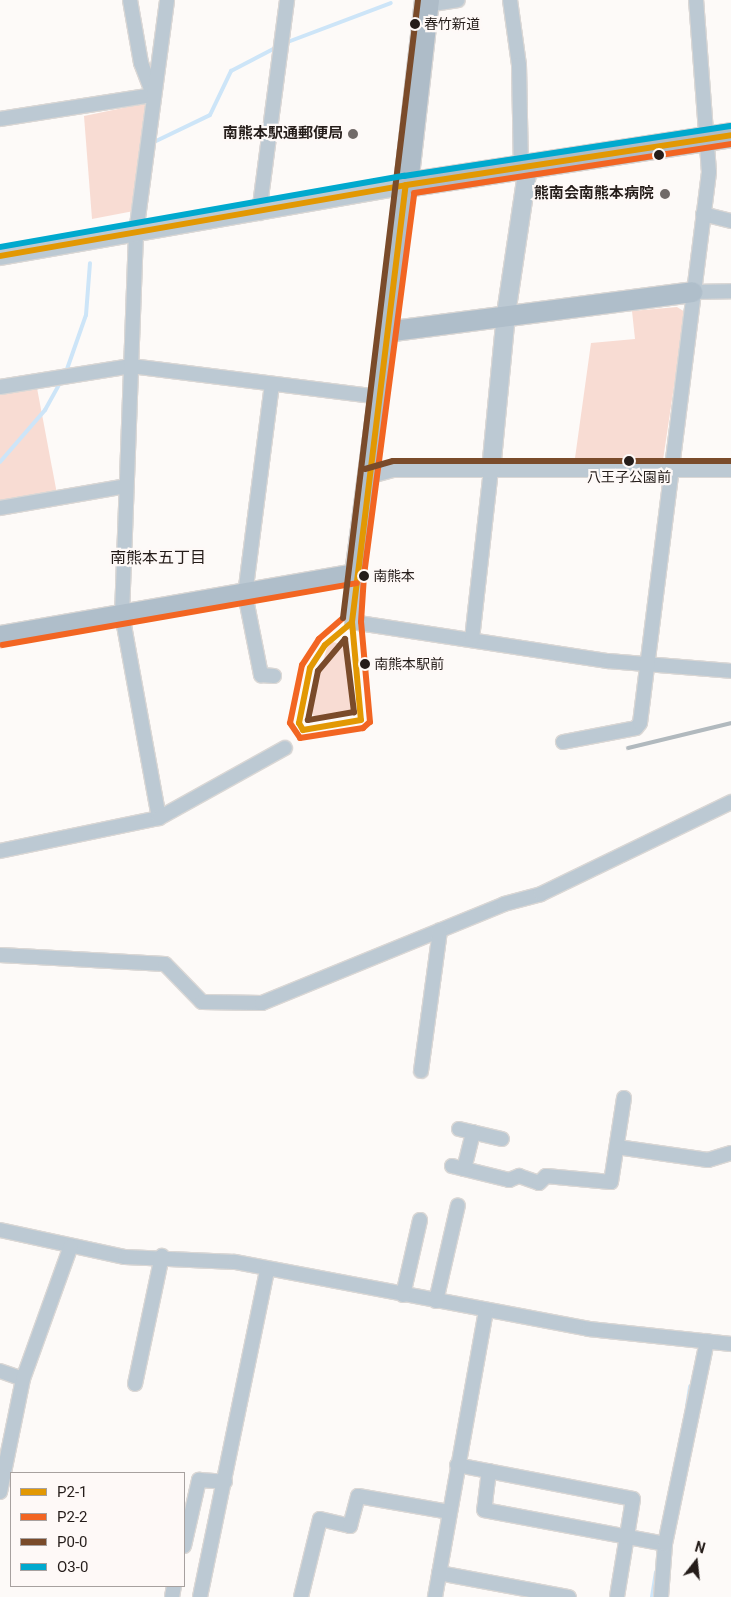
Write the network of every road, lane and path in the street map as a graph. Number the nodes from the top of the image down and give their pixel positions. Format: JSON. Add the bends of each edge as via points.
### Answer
{"nodes":[{"id":1,"x":130,"y":0,"type":"edge"},
{"id":2,"x":167,"y":0,"type":"edge"},
{"id":3,"x":287,"y":0,"type":"edge"},
{"id":4,"x":458,"y":0,"type":"edge"},
{"id":5,"x":510,"y":0,"type":"edge"},
{"id":6,"x":696,"y":0,"type":"edge"},
{"id":7,"x":427,"y":2,"type":"edge"},
{"id":8,"x":153,"y":95,"type":"junction"},
{"id":9,"x":0,"y":119,"type":"edge"},
{"id":10,"x":720,"y":137,"type":"edge"},
{"id":11,"x":524,"y":167,"type":"junction"},
{"id":12,"x":406,"y":186,"type":"junction"},
{"id":13,"x":259,"y":213,"type":"junction"},
{"id":14,"x":703,"y":214,"type":"junction"},
{"id":15,"x":731,"y":221,"type":"edge"},
{"id":16,"x":136,"y":234,"type":"junction"},
{"id":17,"x":0,"y":256,"type":"edge"},
{"id":18,"x":731,"y":291,"type":"edge"},
{"id":19,"x":692,"y":292,"type":"junction"},
{"id":20,"x":506,"y":314,"type":"junction"},
{"id":21,"x":386,"y":332,"type":"junction"},
{"id":22,"x":130,"y":366,"type":"junction"},
{"id":23,"x":272,"y":384,"type":"junction"},
{"id":24,"x":0,"y":387,"type":"edge"},
{"id":25,"x":378,"y":397,"type":"junction"},
{"id":26,"x":492,"y":470,"type":"junction"},
{"id":27,"x":673,"y":470,"type":"junction"},
{"id":28,"x":731,"y":470,"type":"edge"},
{"id":29,"x":367,"y":477,"type":"junction"},
{"id":30,"x":126,"y":486,"type":"junction"},
{"id":31,"x":0,"y":508,"type":"edge"},
{"id":32,"x":355,"y":574,"type":"junction"},
{"id":33,"x":244,"y":594,"type":"junction"},
{"id":34,"x":354,"y":609,"type":"joint"},
{"id":35,"x":122,"y":614,"type":"junction"},
{"id":36,"x":0,"y":636,"type":"edge"},
{"id":37,"x":472,"y":639,"type":"junction"},
{"id":38,"x":648,"y":666,"type":"junction"},
{"id":39,"x":731,"y":671,"type":"edge"},
{"id":40,"x":274,"y":676,"type":"dead end"},
{"id":41,"x":563,"y":742,"type":"dead end"},
{"id":42,"x":285,"y":748,"type":"dead end"},
{"id":43,"x":731,"y":802,"type":"edge"},
{"id":44,"x":159,"y":818,"type":"junction"},
{"id":45,"x":0,"y":851,"type":"edge"},
{"id":46,"x":440,"y":930,"type":"junction"},
{"id":47,"x":0,"y":955,"type":"edge"},
{"id":48,"x":421,"y":1071,"type":"dead end"},
{"id":49,"x":624,"y":1098,"type":"dead end"},
{"id":50,"x":502,"y":1139,"type":"dead end"},
{"id":51,"x":617,"y":1147,"type":"junction"},
{"id":52,"x":731,"y":1153,"type":"edge"},
{"id":53,"x":458,"y":1205,"type":"dead end"},
{"id":54,"x":420,"y":1220,"type":"dead end"},
{"id":55,"x":0,"y":1230,"type":"edge"},
{"id":56,"x":71,"y":1246,"type":"junction"},
{"id":57,"x":162,"y":1256,"type":"junction"},
{"id":58,"x":267,"y":1271,"type":"junction"},
{"id":59,"x":403,"y":1295,"type":"junction"},
{"id":60,"x":436,"y":1301,"type":"junction"},
{"id":61,"x":486,"y":1312,"type":"junction"},
{"id":62,"x":708,"y":1341,"type":"junction"},
{"id":63,"x":731,"y":1344,"type":"edge"},
{"id":64,"x":0,"y":1371,"type":"edge"},
{"id":65,"x":23,"y":1379,"type":"junction"},
{"id":66,"x":135,"y":1384,"type":"dead end"},
{"id":67,"x":457,"y":1465,"type":"junction"},
{"id":68,"x":489,"y":1471,"type":"junction"},
{"id":69,"x":225,"y":1482,"type":"junction"},
{"id":70,"x":0,"y":1492,"type":"edge"},
{"id":71,"x":449,"y":1512,"type":"junction"},
{"id":72,"x":627,"y":1538,"type":"junction"},
{"id":73,"x":185,"y":1542,"type":"edge"},
{"id":74,"x":665,"y":1544,"type":"junction"},
{"id":75,"x":439,"y":1573,"type":"junction"},
{"id":76,"x":200,"y":1597,"type":"edge"},
{"id":77,"x":301,"y":1597,"type":"edge"},
{"id":78,"x":435,"y":1597,"type":"edge"},
{"id":79,"x":569,"y":1597,"type":"edge"},
{"id":80,"x":617,"y":1597,"type":"edge"},
{"id":81,"x":661,"y":1597,"type":"edge"}],
"edges":[{"from":1,"to":8,"type":"street","via":[[141,63]]},
{"from":2,"to":8,"type":"street"},
{"from":3,"to":13,"type":"street"},
{"from":4,"to":7,"type":"street"},
{"from":5,"to":11,"type":"street","via":[[519,65]]},
{"from":6,"to":10,"type":"street"},
{"from":7,"to":12,"type":"highway"},
{"from":8,"to":9,"type":"street"},
{"from":8,"to":16,"type":"street"},
{"from":10,"to":11,"type":"highway"},
{"from":10,"to":14,"type":"street"},
{"from":11,"to":12,"type":"highway"},
{"from":11,"to":20,"type":"street"},
{"from":12,"to":13,"type":"street"},
{"from":12,"to":21,"type":"main road"},
{"from":13,"to":16,"type":"street"},
{"from":14,"to":15,"type":"street"},
{"from":14,"to":19,"type":"street"},
{"from":16,"to":17,"type":"street"},
{"from":16,"to":22,"type":"street"},
{"from":18,"to":19,"type":"street"},
{"from":19,"to":20,"type":"main road"},
{"from":19,"to":27,"type":"street"},
{"from":20,"to":21,"type":"main road"},
{"from":20,"to":26,"type":"street"},
{"from":21,"to":25,"type":"main road"},
{"from":22,"to":23,"type":"street"},
{"from":22,"to":24,"type":"street"},
{"from":22,"to":30,"type":"street"},
{"from":23,"to":25,"type":"street"},
{"from":23,"to":33,"type":"street"},
{"from":25,"to":29,"type":"main road"},
{"from":26,"to":27,"type":"street"},
{"from":26,"to":29,"type":"street","via":[[393,470]]},
{"from":26,"to":37,"type":"street"},
{"from":27,"to":28,"type":"street"},
{"from":27,"to":38,"type":"street"},
{"from":29,"to":32,"type":"main road"},
{"from":30,"to":31,"type":"street"},
{"from":30,"to":35,"type":"street"},
{"from":32,"to":33,"type":"main road"},
{"from":32,"to":34,"type":"street"},
{"from":33,"to":35,"type":"main road"},
{"from":33,"to":40,"type":"street","via":[[261,675]]},
{"from":34,"to":37,"type":"street","via":[[352,622]]},
{"from":35,"to":36,"type":"main road"},
{"from":35,"to":44,"type":"street"},
{"from":37,"to":38,"type":"street"},
{"from":38,"to":39,"type":"street"},
{"from":38,"to":41,"type":"street","via":[[636,728]]},
{"from":42,"to":44,"type":"street"},
{"from":43,"to":46,"type":"street","via":[[541,894],[504,904]]},
{"from":44,"to":45,"type":"street"},
{"from":46,"to":47,"type":"street","via":[[262,1003],[202,1002],[165,964]]},
{"from":46,"to":48,"type":"street"},
{"from":49,"to":51,"type":"street"},
{"from":50,"to":51,"type":"street","via":[[466,1131],[458,1167],[539,1183],[546,1176],[611,1182]]},
{"from":51,"to":52,"type":"street","via":[[708,1160]]},
{"from":53,"to":60,"type":"street"},
{"from":54,"to":59,"type":"street"},
{"from":55,"to":56,"type":"street"},
{"from":56,"to":57,"type":"street","via":[[125,1257]]},
{"from":56,"to":65,"type":"street"},
{"from":57,"to":58,"type":"street","via":[[235,1262]]},
{"from":57,"to":66,"type":"street"},
{"from":58,"to":59,"type":"street"},
{"from":58,"to":69,"type":"street"},
{"from":59,"to":60,"type":"street"},
{"from":60,"to":61,"type":"street"},
{"from":61,"to":62,"type":"street","via":[[589,1329]]},
{"from":61,"to":67,"type":"street"},
{"from":62,"to":63,"type":"street"},
{"from":62,"to":74,"type":"street"},
{"from":64,"to":65,"type":"street"},
{"from":65,"to":70,"type":"street"},
{"from":67,"to":68,"type":"street"},
{"from":67,"to":71,"type":"street"},
{"from":68,"to":72,"type":"street","via":[[484,1510]]},
{"from":68,"to":72,"type":"street","via":[[633,1499]]},
{"from":69,"to":73,"type":"street","via":[[200,1480]]},
{"from":69,"to":76,"type":"street"},
{"from":71,"to":75,"type":"street"},
{"from":71,"to":77,"type":"street","via":[[358,1496],[350,1526],[320,1519]]},
{"from":72,"to":74,"type":"street"},
{"from":72,"to":80,"type":"street"},
{"from":74,"to":81,"type":"street"},
{"from":75,"to":78,"type":"street"},
{"from":75,"to":79,"type":"street"}]}
